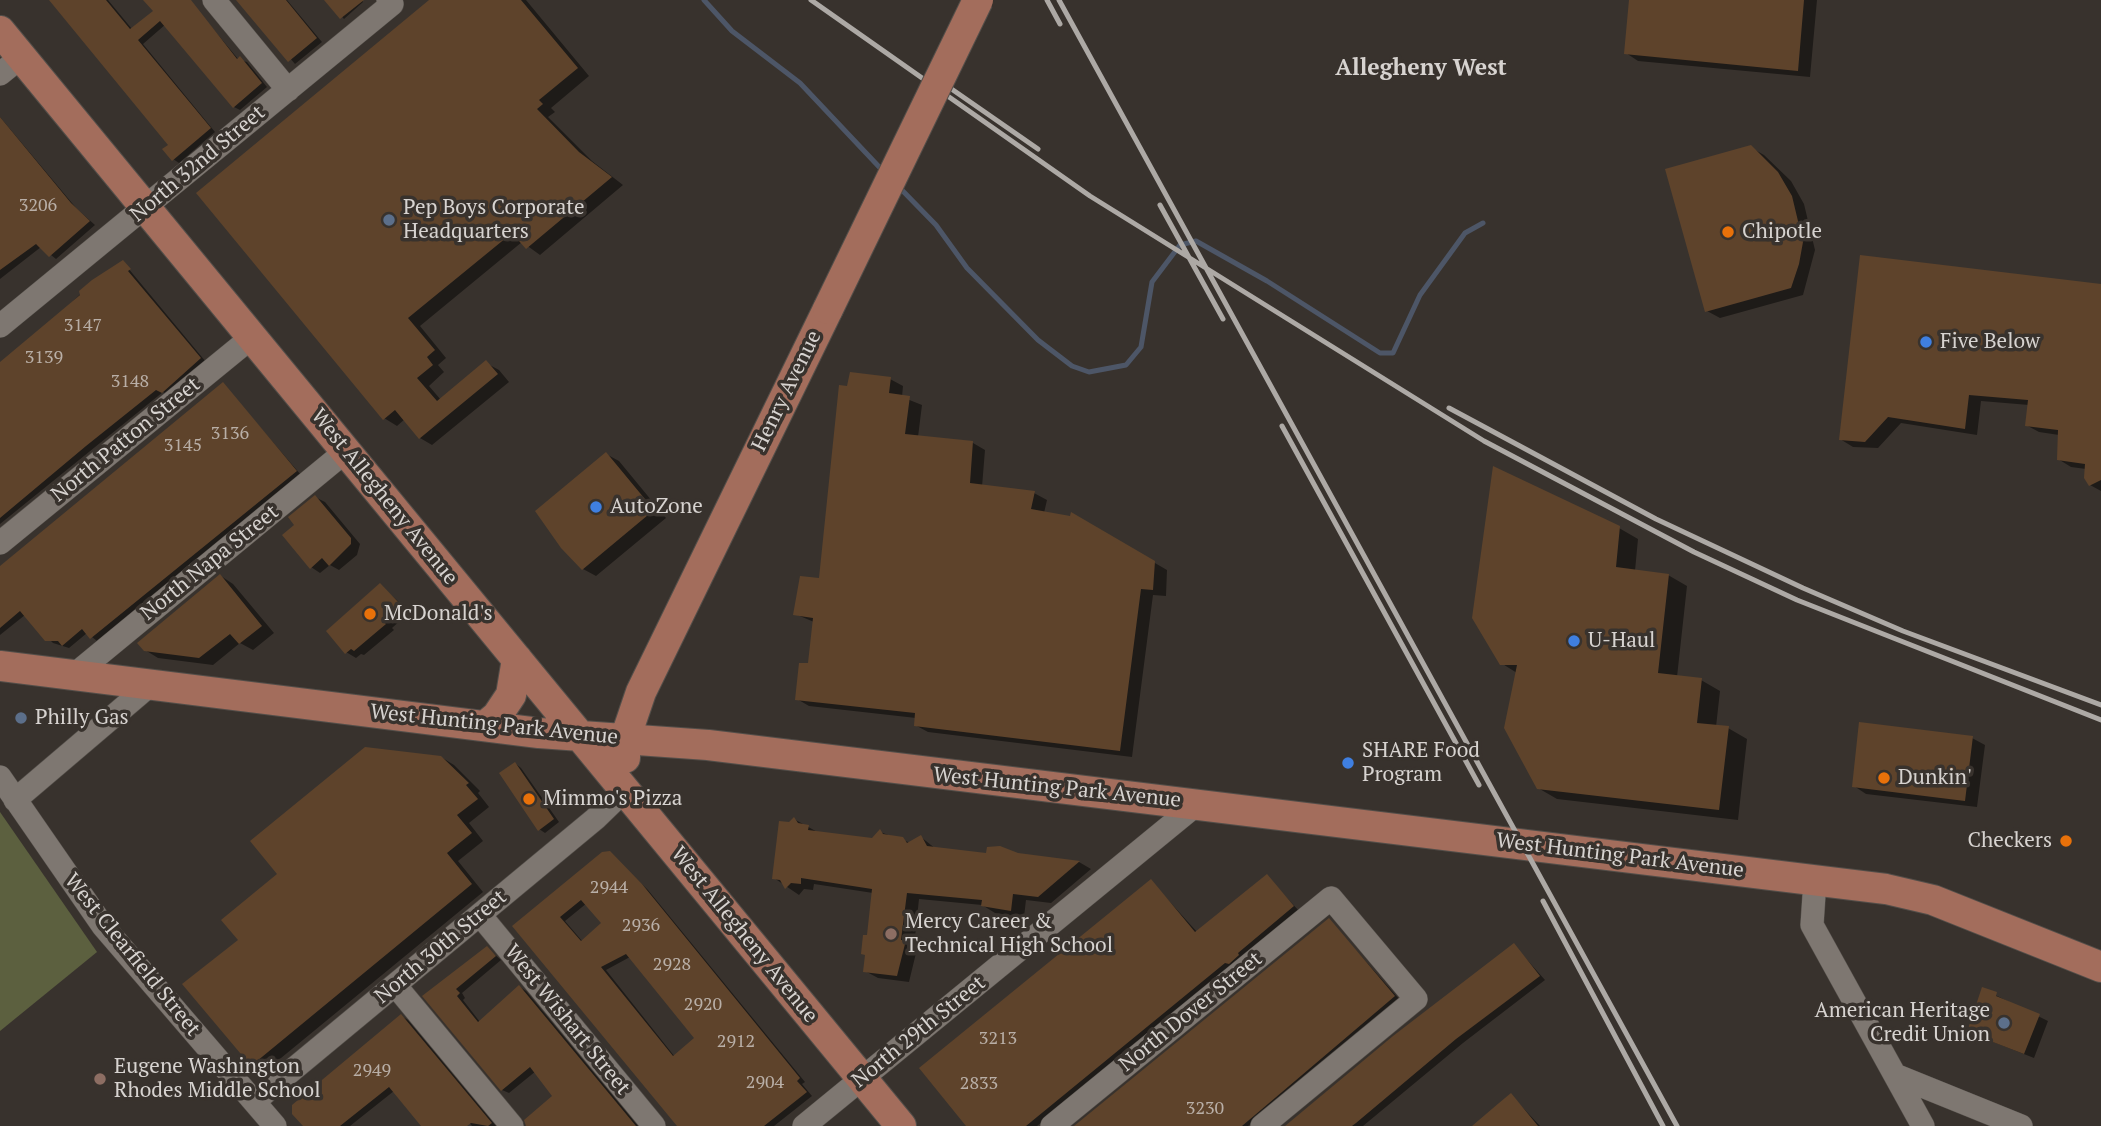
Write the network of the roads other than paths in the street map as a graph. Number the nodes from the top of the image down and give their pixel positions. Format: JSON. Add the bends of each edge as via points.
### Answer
{"nodes":[{"id":1,"x":214,"y":0,"type":"edge"},
{"id":2,"x":978,"y":0,"type":"edge"},
{"id":3,"x":388,"y":1,"type":"edge"},
{"id":4,"x":0,"y":31,"type":"edge"},
{"id":5,"x":11,"y":66,"type":"edge"},
{"id":6,"x":288,"y":90,"type":"junction"},
{"id":7,"x":145,"y":208,"type":"junction"},
{"id":8,"x":0,"y":326,"type":"edge"},
{"id":9,"x":252,"y":337,"type":"junction"},
{"id":10,"x":346,"y":451,"type":"junction"},
{"id":11,"x":0,"y":543,"type":"edge"},
{"id":12,"x":517,"y":659,"type":"junction"},
{"id":13,"x":0,"y":666,"type":"edge"},
{"id":14,"x":74,"y":675,"type":"junction"},
{"id":15,"x":150,"y":685,"type":"junction"},
{"id":16,"x":485,"y":726,"type":"junction"},
{"id":17,"x":582,"y":736,"type":"junction"},
{"id":18,"x":625,"y":739,"type":"junction"},
{"id":19,"x":0,"y":777,"type":"edge"},
{"id":20,"x":625,"y":790,"type":"junction"},
{"id":21,"x":15,"y":800,"type":"junction"},
{"id":22,"x":1196,"y":804,"type":"junction"},
{"id":23,"x":1815,"y":880,"type":"junction"},
{"id":24,"x":480,"y":915,"type":"junction"},
{"id":25,"x":2101,"y":967,"type":"edge"},
{"id":26,"x":395,"y":985,"type":"junction"},
{"id":27,"x":1895,"y":1076,"type":"junction"},
{"id":28,"x":863,"y":1079,"type":"junction"},
{"id":29,"x":255,"y":1101,"type":"junction"},
{"id":30,"x":275,"y":1126,"type":"edge"},
{"id":31,"x":512,"y":1126,"type":"edge"},
{"id":32,"x":654,"y":1126,"type":"edge"},
{"id":33,"x":804,"y":1126,"type":"edge"},
{"id":34,"x":901,"y":1126,"type":"edge"},
{"id":35,"x":1052,"y":1126,"type":"edge"},
{"id":36,"x":1262,"y":1126,"type":"edge"},
{"id":37,"x":1923,"y":1126,"type":"edge"},
{"id":38,"x":2021,"y":1126,"type":"edge"}],
"edges":[{"from":1,"to":6,"type":"street"},
{"from":2,"to":18,"type":"main road","name":"Henry Avenue","bridge":true,"via":[[642,692]]},
{"from":3,"to":6,"type":"street","name":"North 32nd Street","via":[[392,5]]},
{"from":4,"to":5,"type":"main road","name":"West Allegheny Avenue"},
{"from":5,"to":7,"type":"main road","name":"West Allegheny Avenue"},
{"from":6,"to":7,"type":"street","name":"North 32nd Street"},
{"from":7,"to":8,"type":"street","name":"North 32nd Street"},
{"from":7,"to":9,"type":"main road","name":"West Allegheny Avenue"},
{"from":9,"to":10,"type":"main road","name":"West Allegheny Avenue"},
{"from":9,"to":11,"type":"street","name":"North Patton Street"},
{"from":10,"to":12,"type":"main road","name":"West Allegheny Avenue"},
{"from":10,"to":14,"type":"street","name":"North Napa Street"},
{"from":12,"to":16,"type":"main road","via":[[511,695],[498,716]]},
{"from":12,"to":17,"type":"main road","name":"West Allegheny Avenue"},
{"from":13,"to":14,"type":"main road","name":"West Hunting Park Avenue"},
{"from":14,"to":15,"type":"main road","name":"West Hunting Park Avenue"},
{"from":15,"to":16,"type":"main road","name":"West Hunting Park Avenue"},
{"from":15,"to":21,"type":"street"},
{"from":16,"to":17,"type":"main road","name":"West Hunting Park Avenue"},
{"from":17,"to":18,"type":"main road","name":"West Hunting Park Avenue"},
{"from":17,"to":20,"type":"main road","name":"West Allegheny Avenue"},
{"from":18,"to":20,"type":"main road","name":"Henry Avenue"},
{"from":18,"to":22,"type":"main road","name":"West Hunting Park Avenue"},
{"from":19,"to":21,"type":"street","name":"West Clearfield Street"},
{"from":20,"to":24,"type":"street","name":"North 30th Street"},
{"from":20,"to":28,"type":"main road","name":"West Allegheny Avenue"},
{"from":21,"to":29,"type":"street","name":"West Clearfield Street","via":[[103,926]]},
{"from":22,"to":23,"type":"main road","name":"West Hunting Park Avenue"},
{"from":22,"to":28,"type":"street","name":"North 29th Street"},
{"from":23,"to":25,"type":"main road","name":"West Hunting Park Avenue","via":[[1926,898]]},
{"from":23,"to":27,"type":"street","via":[[1812,925]]},
{"from":24,"to":26,"type":"street","name":"North 30th Street"},
{"from":24,"to":32,"type":"street","name":"West Wishart Street"},
{"from":26,"to":29,"type":"street","name":"North 30th Street"},
{"from":26,"to":31,"type":"street"},
{"from":27,"to":37,"type":"street"},
{"from":27,"to":38,"type":"street"},
{"from":28,"to":33,"type":"street","name":"North 29th Street"},
{"from":28,"to":34,"type":"main road","name":"West Allegheny Avenue"},
{"from":29,"to":30,"type":"street","name":"West Clearfield Street"},
{"from":35,"to":36,"type":"street","name":"North Dover Street","via":[[1331,898],[1416,999]]}]}
